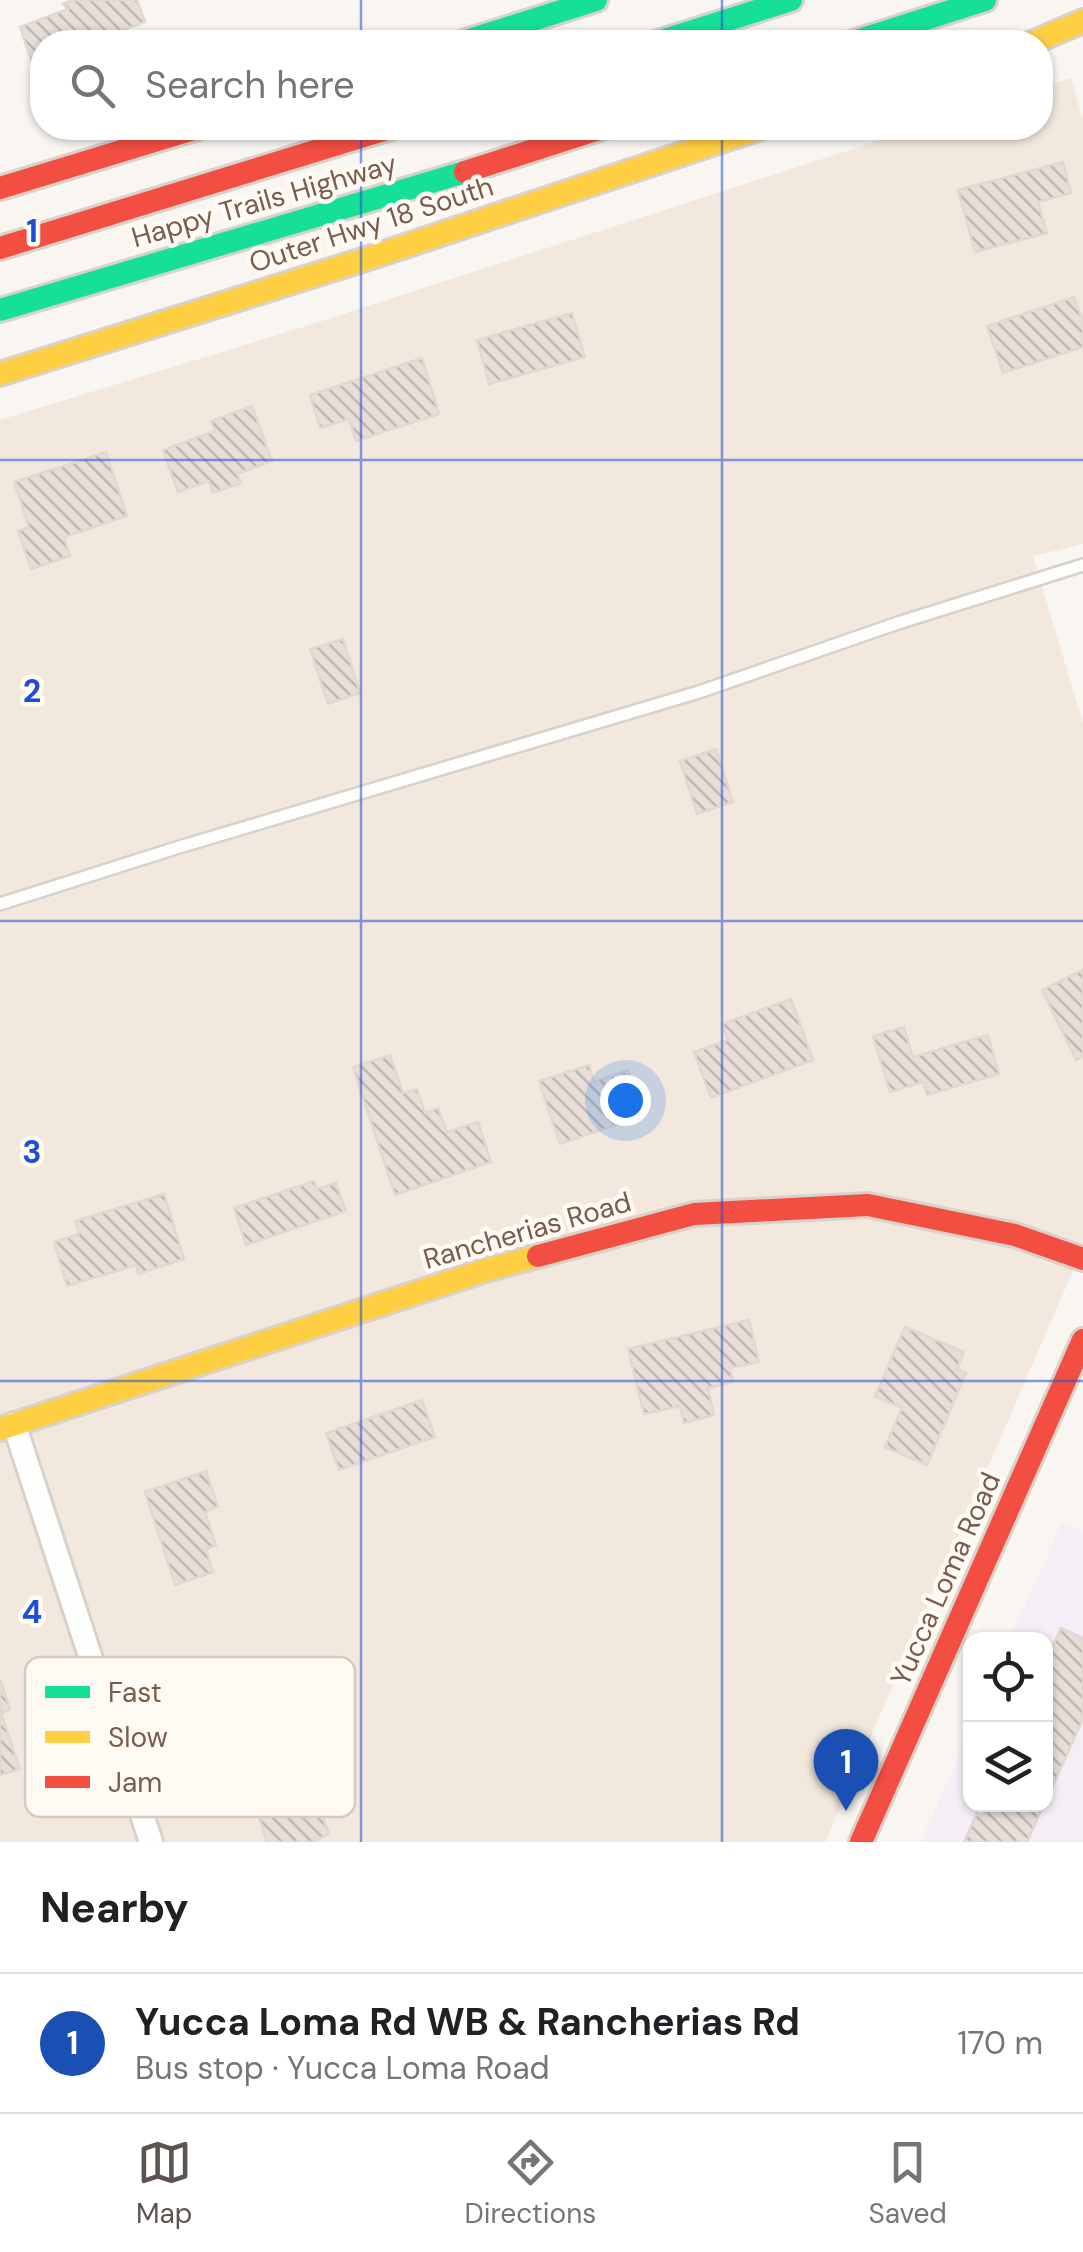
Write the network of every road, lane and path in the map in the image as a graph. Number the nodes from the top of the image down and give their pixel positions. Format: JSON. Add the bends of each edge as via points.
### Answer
{"nodes":[{"id":1,"x":596,"y":0,"type":"edge"},
{"id":2,"x":791,"y":0,"type":"edge"},
{"id":3,"x":985,"y":0,"type":"edge"},
{"id":4,"x":1083,"y":21,"type":"edge"},
{"id":5,"x":502,"y":30,"type":"edge"},
{"id":6,"x":696,"y":30,"type":"edge"},
{"id":7,"x":891,"y":30,"type":"edge"},
{"id":8,"x":1053,"y":34,"type":"edge"},
{"id":9,"x":158,"y":140,"type":"edge"},
{"id":10,"x":351,"y":140,"type":"edge"},
{"id":11,"x":566,"y":140,"type":"edge"},
{"id":12,"x":724,"y":140,"type":"edge"},
{"id":13,"x":0,"y":188,"type":"edge"},
{"id":14,"x":0,"y":248,"type":"edge"},
{"id":15,"x":0,"y":310,"type":"edge"},
{"id":16,"x":0,"y":374,"type":"edge"},
{"id":17,"x":1083,"y":565,"type":"edge"},
{"id":18,"x":0,"y":904,"type":"edge"},
{"id":19,"x":1083,"y":1259,"type":"edge"},
{"id":20,"x":1083,"y":1340,"type":"edge"},
{"id":21,"x":7,"y":1426,"type":"edge"},
{"id":22,"x":87,"y":1657,"type":"edge"},
{"id":23,"x":142,"y":1817,"type":"edge"},
{"id":24,"x":151,"y":1842,"type":"edge"},
{"id":25,"x":862,"y":1842,"type":"edge"}],
"edges":[{"from":1,"to":5,"type":"street"},
{"from":2,"to":6,"type":"street"},
{"from":3,"to":7,"type":"street"},
{"from":4,"to":8,"type":"street"},
{"from":9,"to":13,"type":"street"},
{"from":10,"to":14,"type":"street","name":"Happy Trails Highway"},
{"from":11,"to":15,"type":"street","name":"Happy Trails Highway"},
{"from":12,"to":16,"type":"street","name":"Outer Hwy 18 South"},
{"from":17,"to":18,"type":"lane","via":[[699,692]]},
{"from":19,"to":21,"type":"street","name":"Rancherias Road","via":[[1015,1234],[868,1205],[694,1214],[486,1270]]},
{"from":20,"to":25,"type":"street","name":"Yucca Loma Road"},
{"from":21,"to":22,"type":"street"},
{"from":23,"to":24,"type":"street"}]}
